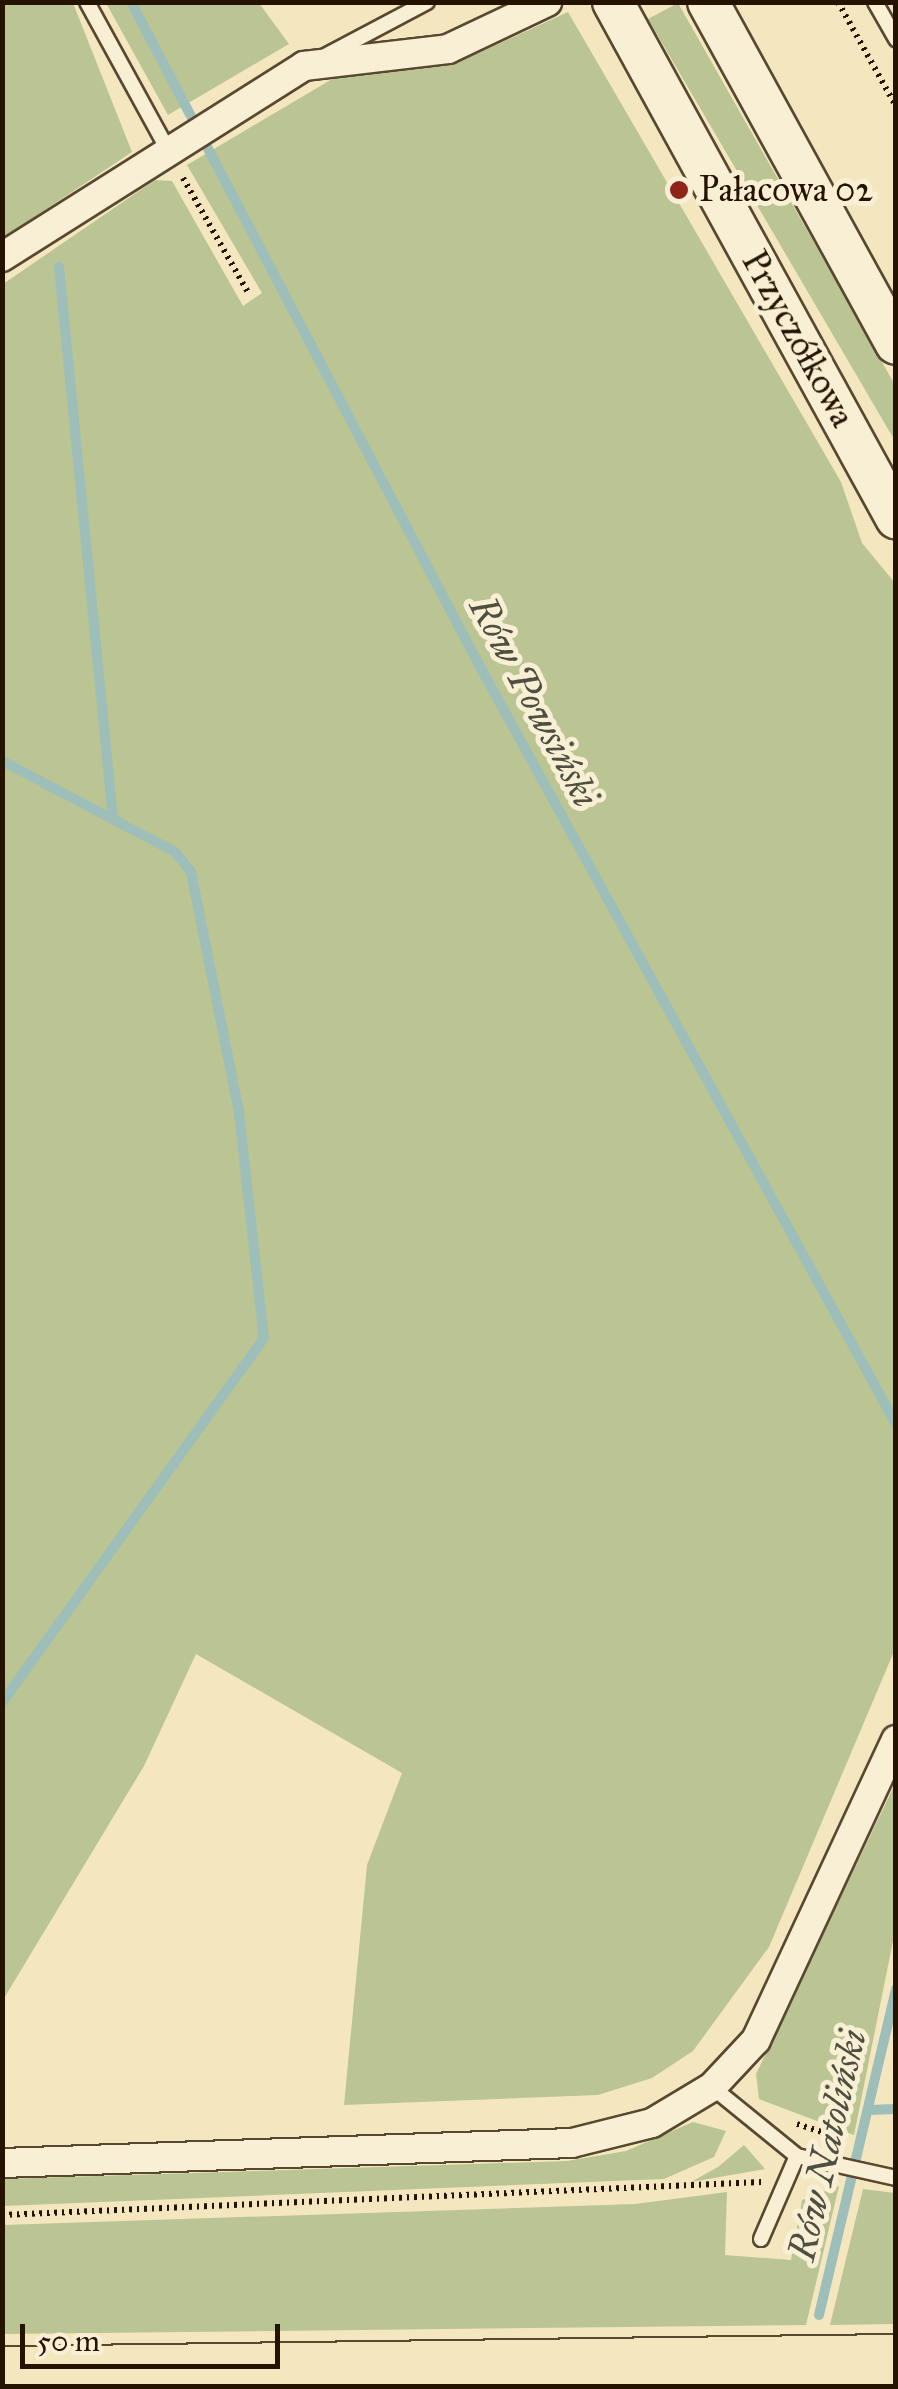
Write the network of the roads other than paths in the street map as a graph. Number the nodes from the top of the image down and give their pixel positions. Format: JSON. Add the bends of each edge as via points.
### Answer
{"nodes":[{"id":1,"x":88,"y":2,"type":"edge"},
{"id":2,"x":427,"y":2,"type":"edge"},
{"id":3,"x":547,"y":2,"type":"edge"},
{"id":4,"x":612,"y":2,"type":"edge"},
{"id":5,"x":708,"y":2,"type":"edge"},
{"id":6,"x":875,"y":2,"type":"edge"},
{"id":7,"x":896,"y":39,"type":"edge"},
{"id":8,"x":304,"y":66,"type":"junction"},
{"id":9,"x":173,"y":147,"type":"junction"},
{"id":10,"x":2,"y":257,"type":"edge"},
{"id":11,"x":896,"y":344,"type":"edge"},
{"id":12,"x":896,"y":518,"type":"edge"},
{"id":13,"x":896,"y":1740,"type":"edge"},
{"id":14,"x":712,"y":2088,"type":"junction"},
{"id":15,"x":797,"y":2156,"type":"junction"},
{"id":16,"x":2,"y":2163,"type":"edge"},
{"id":17,"x":892,"y":2177,"type":"edge"},
{"id":18,"x":761,"y":2238,"type":"dead end"},
{"id":19,"x":896,"y":2361,"type":"edge"},
{"id":20,"x":2,"y":2374,"type":"edge"}],
"edges":[{"from":1,"to":9,"type":"lane"},
{"from":2,"to":8,"type":"lane"},
{"from":3,"to":8,"type":"street","via":[[448,49]]},
{"from":4,"to":12,"type":"main road","name":"Przyczółkowa"},
{"from":5,"to":11,"type":"main road"},
{"from":6,"to":7,"type":"lane"},
{"from":8,"to":9,"type":"street"},
{"from":9,"to":10,"type":"street"},
{"from":13,"to":14,"type":"street","via":[[782,1995]]},
{"from":14,"to":15,"type":"lane"},
{"from":14,"to":16,"type":"street","via":[[652,2124],[572,2143]]},
{"from":15,"to":17,"type":"lane"},
{"from":15,"to":18,"type":"lane"},
{"from":19,"to":20,"type":"highway"}]}
